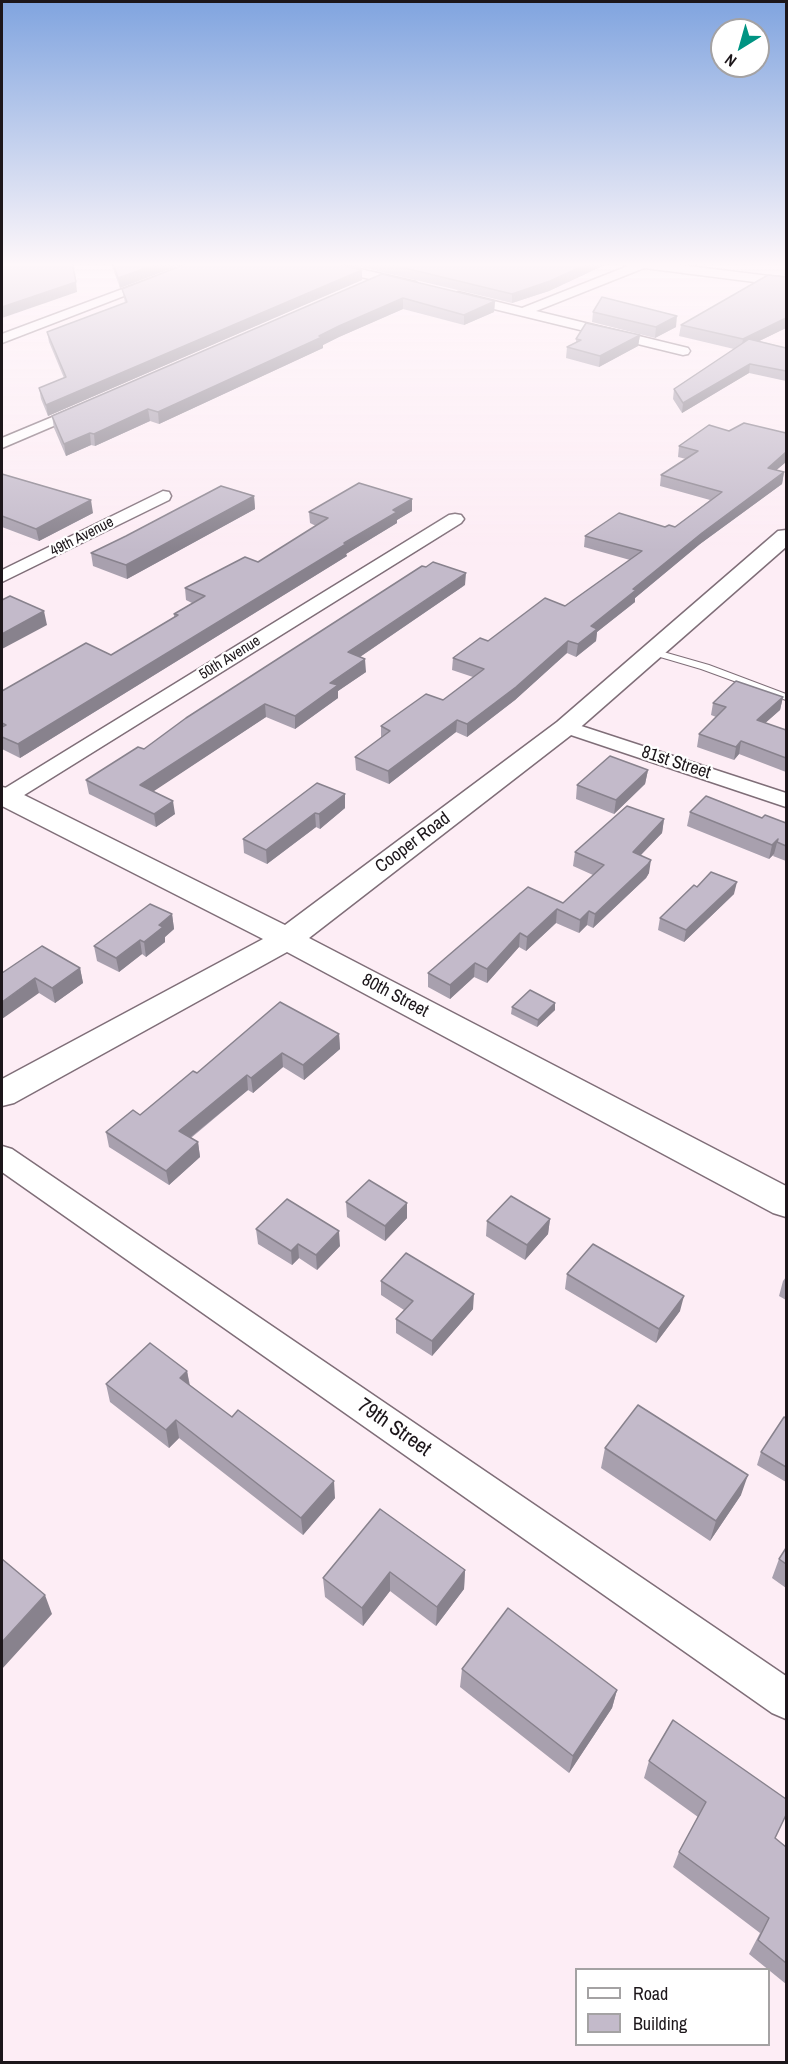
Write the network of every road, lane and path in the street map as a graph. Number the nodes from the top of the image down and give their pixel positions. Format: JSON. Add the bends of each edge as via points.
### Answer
{"nodes":[{"id":1,"x":99,"y":401,"type":"edge"},
{"id":2,"x":2,"y":443,"type":"edge"},
{"id":3,"x":163,"y":496,"type":"dead end"},
{"id":4,"x":456,"y":519,"type":"dead end"},
{"id":5,"x":784,"y":541,"type":"edge"},
{"id":6,"x":2,"y":577,"type":"edge"},
{"id":7,"x":653,"y":652,"type":"junction"},
{"id":8,"x":786,"y":697,"type":"edge"},
{"id":9,"x":566,"y":727,"type":"junction"},
{"id":10,"x":3,"y":796,"type":"edge"},
{"id":11,"x":786,"y":800,"type":"edge"},
{"id":12,"x":287,"y":939,"type":"junction"},
{"id":13,"x":2,"y":1094,"type":"edge"},
{"id":14,"x":2,"y":1157,"type":"edge"},
{"id":15,"x":786,"y":1203,"type":"edge"},
{"id":16,"x":786,"y":1699,"type":"edge"}],
"edges":[{"from":1,"to":2,"type":"street"},
{"from":3,"to":6,"type":"street","name":"49th Avenue"},
{"from":4,"to":10,"type":"street","name":"50th Avenue"},
{"from":5,"to":7,"type":"street","name":"Cooper Road"},
{"from":7,"to":8,"type":"lane"},
{"from":7,"to":9,"type":"street","name":"Cooper Road"},
{"from":9,"to":11,"type":"street","name":"81st Street"},
{"from":9,"to":12,"type":"street","name":"Cooper Road"},
{"from":10,"to":12,"type":"street","name":"80th Street"},
{"from":12,"to":13,"type":"street","name":"Cooper Road"},
{"from":12,"to":15,"type":"street","name":"80th Street"},
{"from":14,"to":16,"type":"street","name":"79th Street"}]}
